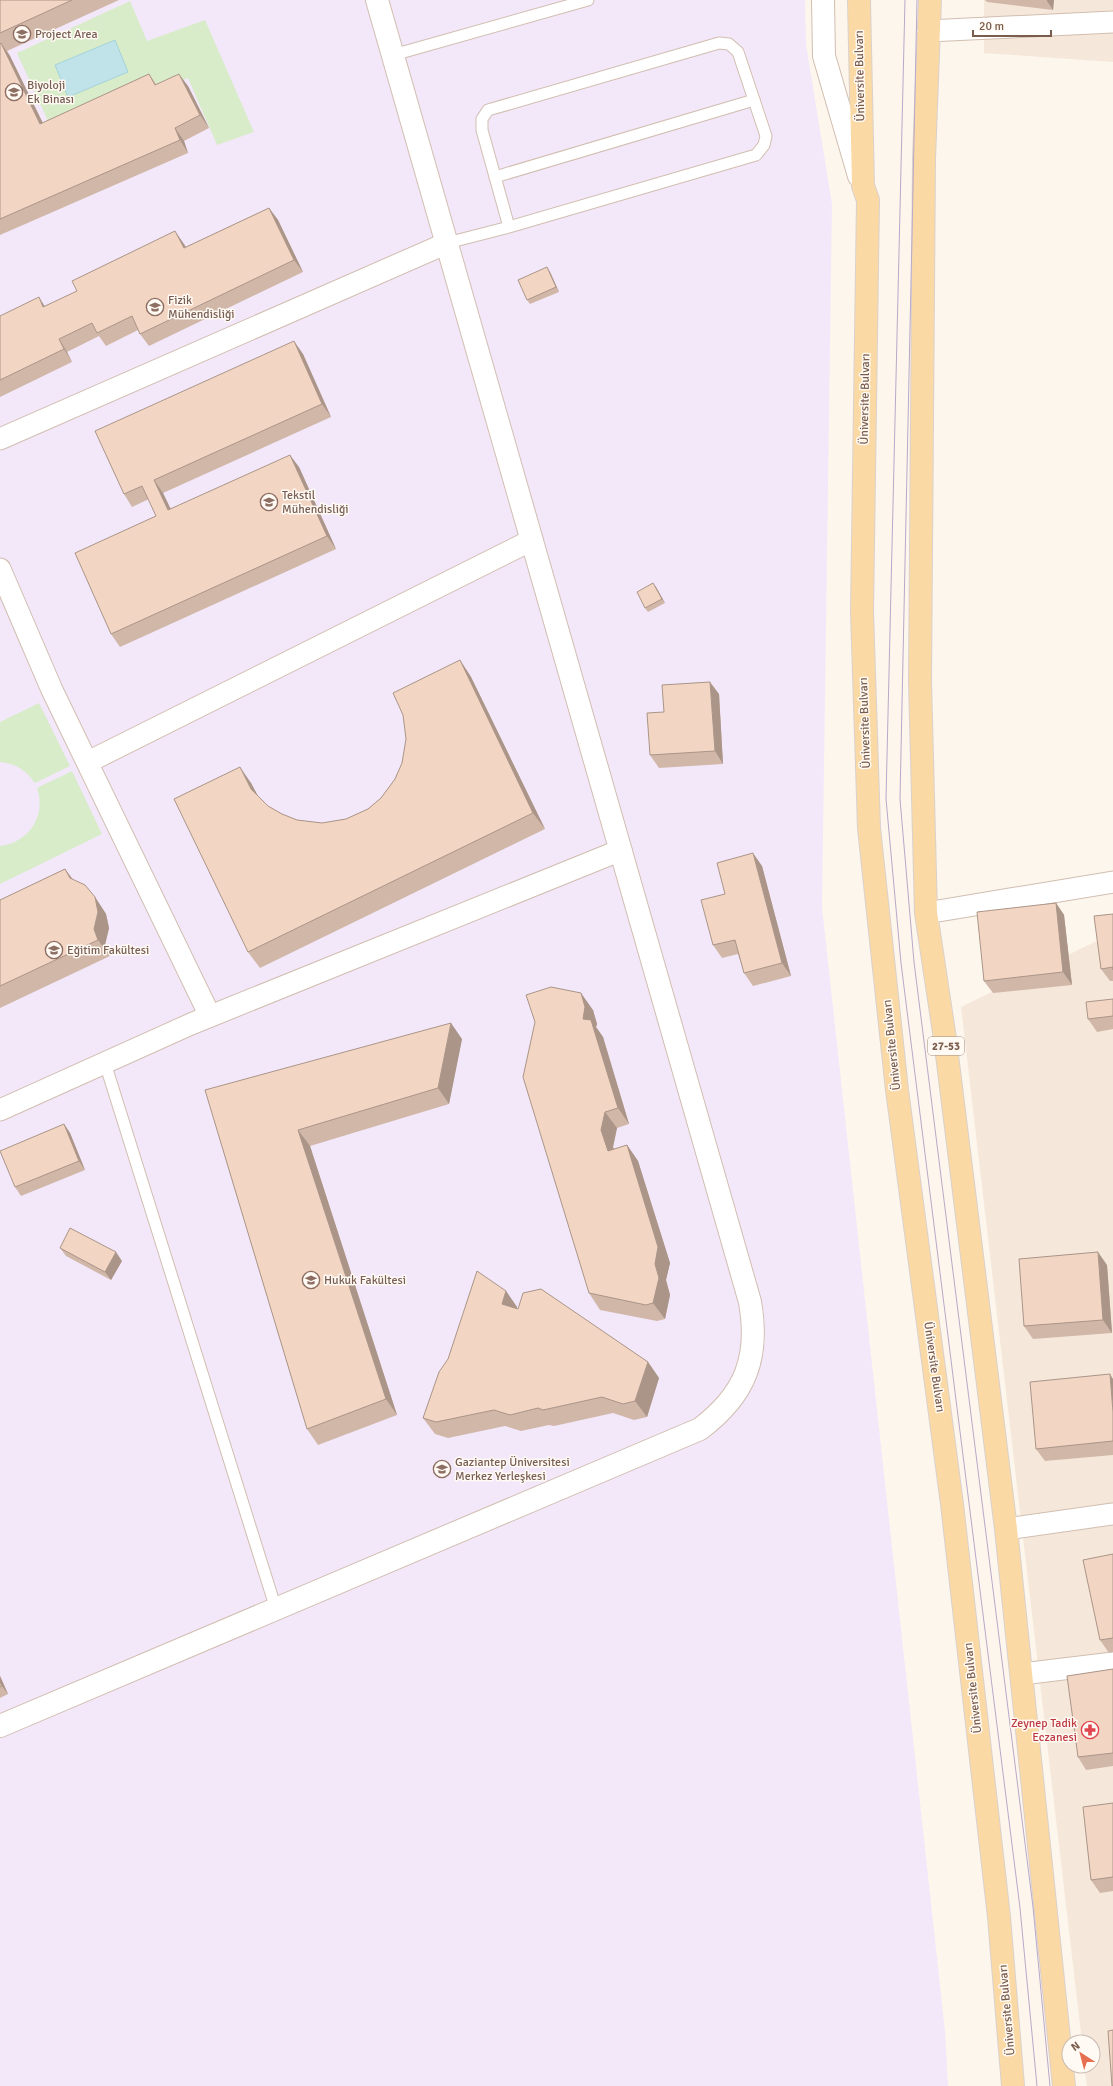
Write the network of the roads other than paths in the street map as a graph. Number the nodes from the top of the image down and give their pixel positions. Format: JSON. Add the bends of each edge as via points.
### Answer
{"nodes":[{"id":1,"x":377,"y":0,"type":"edge"},
{"id":2,"x":588,"y":0,"type":"edge"},
{"id":3,"x":823,"y":0,"type":"edge"},
{"id":4,"x":859,"y":0,"type":"edge"},
{"id":5,"x":930,"y":0,"type":"edge"},
{"id":6,"x":1113,"y":22,"type":"edge"},
{"id":7,"x":928,"y":31,"type":"junction"},
{"id":8,"x":393,"y":55,"type":"junction"},
{"id":9,"x":754,"y":100,"type":"junction"},
{"id":10,"x":495,"y":177,"type":"junction"},
{"id":11,"x":863,"y":186,"type":"junction"},
{"id":12,"x":509,"y":227,"type":"junction"},
{"id":13,"x":447,"y":243,"type":"junction"},
{"id":14,"x":0,"y":439,"type":"edge"},
{"id":15,"x":532,"y":540,"type":"junction"},
{"id":16,"x":0,"y":569,"type":"edge"},
{"id":17,"x":88,"y":762,"type":"junction"},
{"id":18,"x":621,"y":850,"type":"junction"},
{"id":19,"x":1113,"y":882,"type":"edge"},
{"id":20,"x":926,"y":913,"type":"junction"},
{"id":21,"x":210,"y":1016,"type":"junction"},
{"id":22,"x":105,"y":1063,"type":"junction"},
{"id":23,"x":0,"y":1110,"type":"edge"},
{"id":24,"x":1113,"y":1514,"type":"edge"},
{"id":25,"x":1006,"y":1529,"type":"junction"},
{"id":26,"x":276,"y":1609,"type":"junction"},
{"id":27,"x":1113,"y":1663,"type":"edge"},
{"id":28,"x":1022,"y":1674,"type":"junction"},
{"id":29,"x":0,"y":1726,"type":"edge"},
{"id":30,"x":1013,"y":2086,"type":"edge"},
{"id":31,"x":1064,"y":2086,"type":"edge"}],
"edges":[{"from":1,"to":8,"type":"street"},
{"from":2,"to":8,"type":"lane"},
{"from":3,"to":11,"type":"street","via":[[824,56]]},
{"from":4,"to":11,"type":"main road","name":"Üniversite Bulvarı"},
{"from":5,"to":7,"type":"main road","number":"27-53"},
{"from":6,"to":7,"type":"street"},
{"from":7,"to":20,"type":"main road","number":"27-53","via":[[924,159],[920,681]]},
{"from":8,"to":13,"type":"street"},
{"from":9,"to":10,"type":"lane"},
{"from":9,"to":10,"type":"lane","via":[[738,52],[729,44],[719,43],[488,110],[482,119],[482,130]]},
{"from":9,"to":12,"type":"lane","via":[[766,136],[764,145],[756,155]]},
{"from":10,"to":12,"type":"lane"},
{"from":11,"to":30,"type":"main road","name":"Üniversite Bulvarı","via":[[868,200],[862,612],[869,828],[897,1090],[956,1536],[999,1917]]},
{"from":12,"to":13,"type":"lane"},
{"from":13,"to":14,"type":"street"},
{"from":13,"to":15,"type":"street"},
{"from":15,"to":17,"type":"street"},
{"from":15,"to":18,"type":"street"},
{"from":16,"to":17,"type":"street","via":[[52,690]]},
{"from":17,"to":21,"type":"street"},
{"from":18,"to":21,"type":"street"},
{"from":18,"to":26,"type":"street","via":[[750,1302],[754,1343],[750,1364],[742,1384],[717,1417],[700,1430]]},
{"from":19,"to":20,"type":"street"},
{"from":20,"to":25,"type":"main road","number":"27-53","via":[[945,1039]]},
{"from":21,"to":22,"type":"street"},
{"from":22,"to":23,"type":"street"},
{"from":22,"to":26,"type":"lane"},
{"from":24,"to":25,"type":"street"},
{"from":25,"to":28,"type":"main road","number":"27-53"},
{"from":26,"to":29,"type":"street"},
{"from":27,"to":28,"type":"street"},
{"from":28,"to":31,"type":"main road","number":"27-53"}]}
